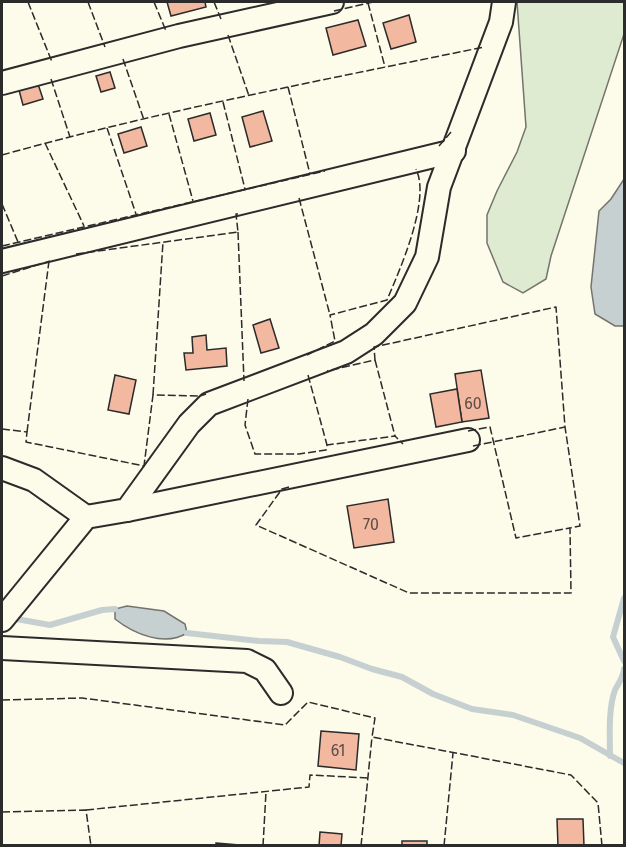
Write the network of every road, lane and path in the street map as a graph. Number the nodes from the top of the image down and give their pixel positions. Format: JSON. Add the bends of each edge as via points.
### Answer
{"nodes":[{"id":1,"x":332,"y":2,"type":"edge"},
{"id":2,"x":504,"y":2,"type":"edge"},
{"id":3,"x":2,"y":83,"type":"edge"},
{"id":4,"x":454,"y":151,"type":"junction"},
{"id":5,"x":2,"y":261,"type":"edge"},
{"id":6,"x":468,"y":440,"type":"dead end"},
{"id":7,"x":2,"y":468,"type":"edge"},
{"id":8,"x":127,"y":510,"type":"junction"},
{"id":9,"x":86,"y":517,"type":"junction"},
{"id":10,"x":2,"y":620,"type":"edge"},
{"id":11,"x":2,"y":648,"type":"edge"},
{"id":12,"x":281,"y":693,"type":"dead end"}],
"edges":[{"from":1,"to":3,"type":"street","via":[[179,36]]},
{"from":2,"to":4,"type":"street","via":[[501,21]]},
{"from":4,"to":5,"type":"street"},
{"from":4,"to":8,"type":"street","via":[[439,187],[426,257],[405,303],[374,334],[346,352],[209,404],[189,424]]},
{"from":6,"to":8,"type":"street"},
{"from":7,"to":9,"type":"street","via":[[34,480]]},
{"from":8,"to":9,"type":"street"},
{"from":9,"to":10,"type":"street"},
{"from":11,"to":12,"type":"street","via":[[247,661],[266,670]]}]}
